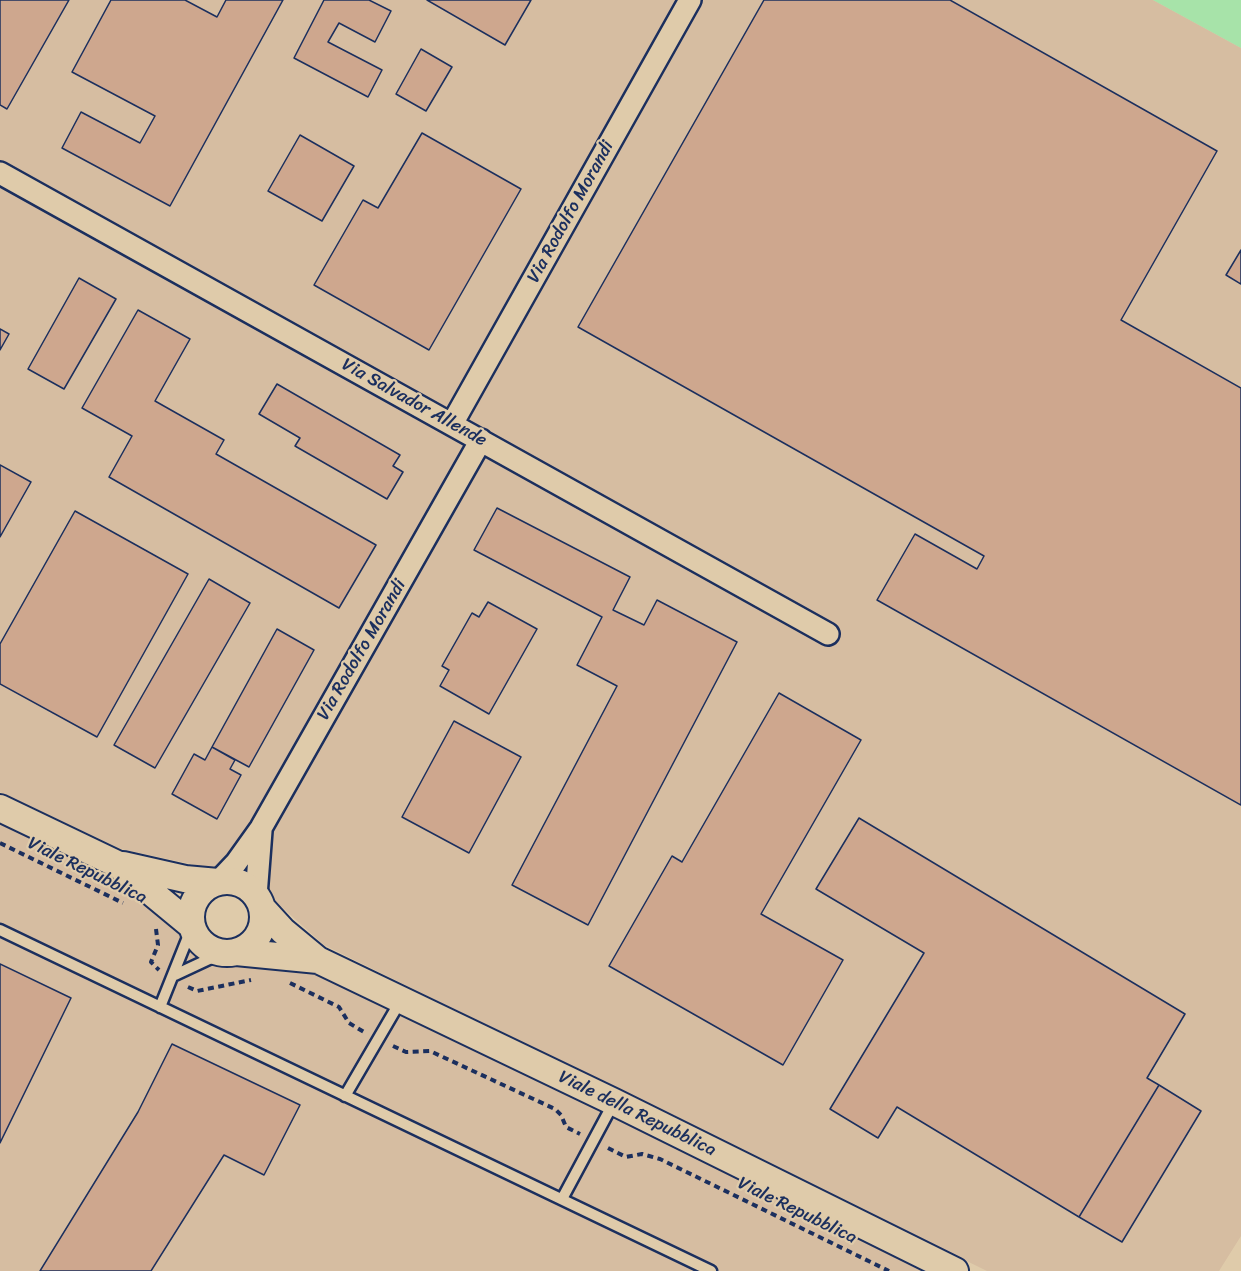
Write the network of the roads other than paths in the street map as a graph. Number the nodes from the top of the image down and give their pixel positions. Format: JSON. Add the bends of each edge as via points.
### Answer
{"nodes":[{"id":1,"x":690,"y":0,"type":"edge"},
{"id":2,"x":0,"y":173,"type":"edge"},
{"id":3,"x":452,"y":424,"type":"junction"},
{"id":4,"x":481,"y":440,"type":"junction"},
{"id":5,"x":828,"y":634,"type":"dead end"},
{"id":6,"x":0,"y":808,"type":"edge"},
{"id":7,"x":261,"y":828,"type":"junction"},
{"id":8,"x":117,"y":864,"type":"junction"},
{"id":9,"x":218,"y":882,"type":"junction"},
{"id":10,"x":259,"y":902,"type":"junction"},
{"id":11,"x":192,"y":926,"type":"junction"},
{"id":12,"x":0,"y":930,"type":"edge"},
{"id":13,"x":229,"y":953,"type":"junction"},
{"id":14,"x":318,"y":960,"type":"junction"},
{"id":15,"x":174,"y":978,"type":"junction"},
{"id":16,"x":401,"y":1000,"type":"junction"},
{"id":17,"x":160,"y":1007,"type":"junction"},
{"id":18,"x":345,"y":1096,"type":"junction"},
{"id":19,"x":615,"y":1102,"type":"junction"},
{"id":20,"x":562,"y":1200,"type":"junction"},
{"id":21,"x":711,"y":1271,"type":"edge"},
{"id":22,"x":955,"y":1271,"type":"edge"}],
"edges":[{"from":1,"to":3,"type":"street","name":"Via Rodolfo Morandi"},
{"from":2,"to":3,"type":"street","name":"Via Salvador Allende"},
{"from":3,"to":4,"type":"street","name":"Via Salvador Allende"},
{"from":4,"to":5,"type":"street","name":"Via Salvador Allende"},
{"from":4,"to":7,"type":"street","name":"Via Rodolfo Morandi"},
{"from":6,"to":8,"type":"street","name":"Viale della Repubblica"},
{"from":7,"to":9,"type":"street","name":"Via Rodolfo Morandi"},
{"from":7,"to":10,"type":"street","name":"Via Rodolfo Morandi"},
{"from":8,"to":9,"type":"street","name":"Viale della Repubblica"},
{"from":8,"to":11,"type":"street","name":"Viale della Repubblica"},
{"from":9,"to":10,"type":"street","name":"Viale della Repubblica","via":[[239,884]]},
{"from":9,"to":11,"type":"street","via":[[199,894],[191,915]]},
{"from":10,"to":13,"type":"street","via":[[261,931],[247,948]]},
{"from":10,"to":14,"type":"street","name":"Viale della Repubblica","via":[[283,931]]},
{"from":11,"to":13,"type":"street","name":"Viale della Repubblica","via":[[203,945]]},
{"from":11,"to":15,"type":"lane"},
{"from":12,"to":17,"type":"lane"},
{"from":13,"to":14,"type":"street","name":"Viale della Repubblica"},
{"from":13,"to":15,"type":"lane"},
{"from":14,"to":16,"type":"street","name":"Viale della Repubblica"},
{"from":15,"to":17,"type":"lane"},
{"from":16,"to":18,"type":"lane"},
{"from":16,"to":19,"type":"street","name":"Viale della Repubblica"},
{"from":17,"to":18,"type":"lane"},
{"from":18,"to":20,"type":"lane"},
{"from":19,"to":20,"type":"lane"},
{"from":19,"to":22,"type":"street","name":"Viale della Repubblica","via":[[922,1260]]},
{"from":20,"to":21,"type":"lane"}]}
